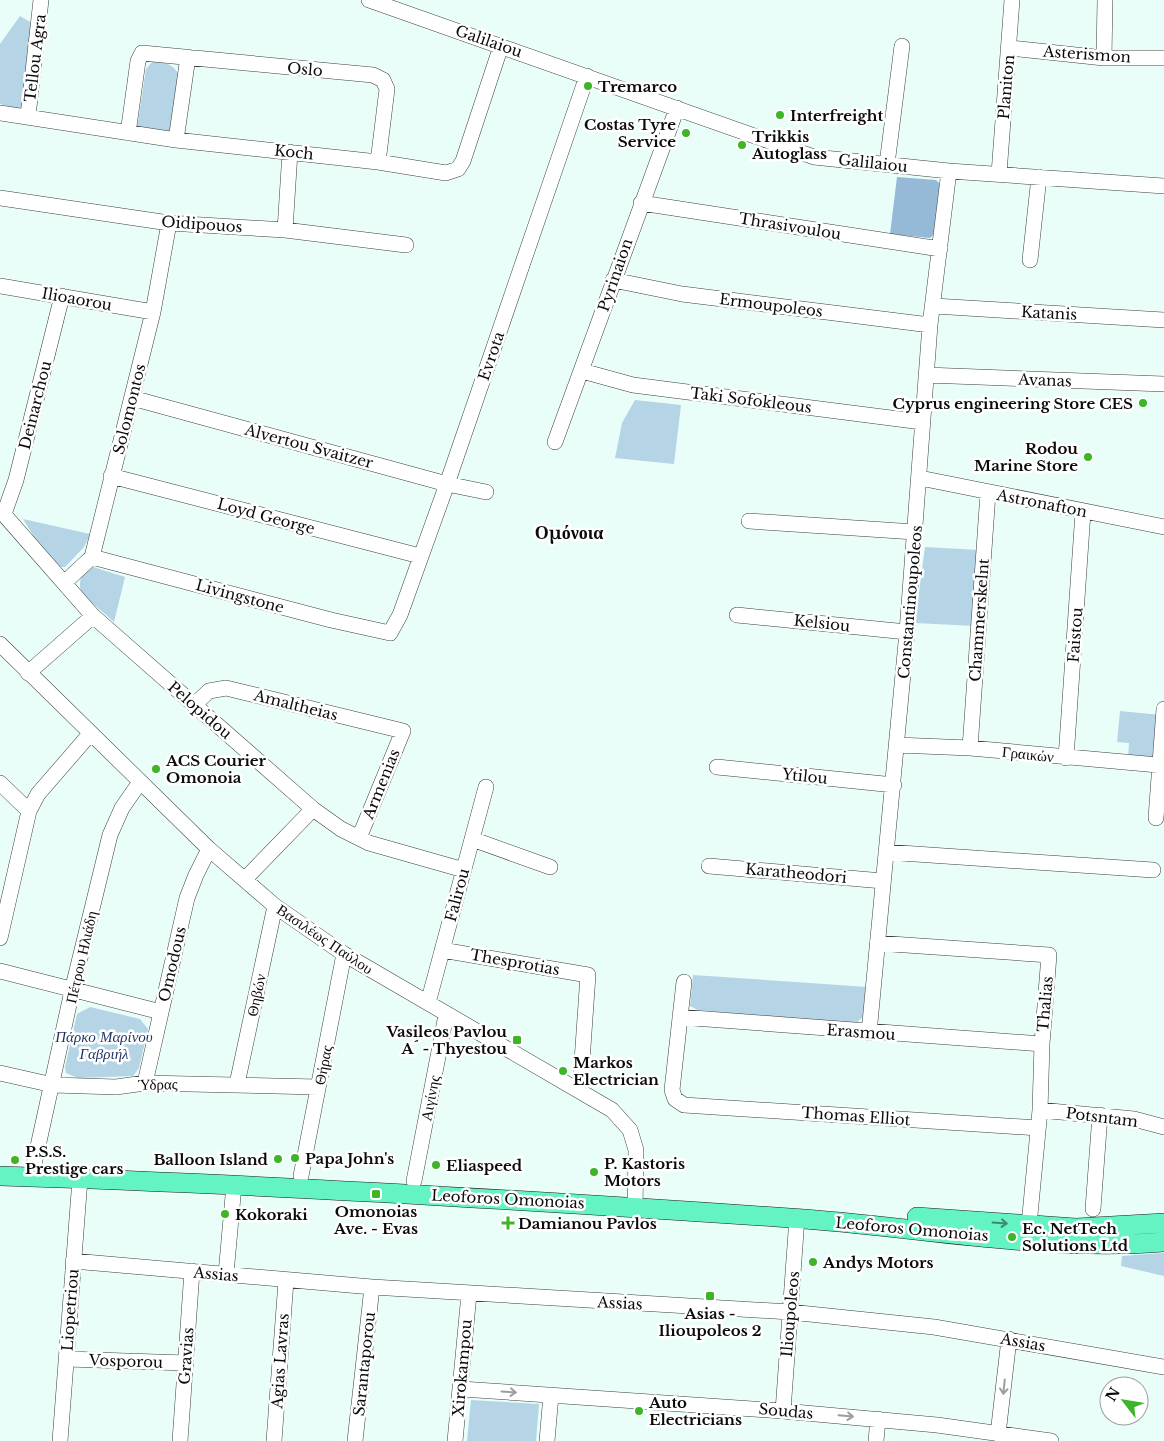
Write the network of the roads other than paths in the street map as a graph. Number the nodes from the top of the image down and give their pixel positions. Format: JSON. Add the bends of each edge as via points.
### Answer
{"nodes":[{"id":1,"x":41,"y":0,"type":"edge"},
{"id":2,"x":369,"y":0,"type":"edge"},
{"id":3,"x":1012,"y":0,"type":"edge"},
{"id":4,"x":1105,"y":0,"type":"edge"},
{"id":5,"x":501,"y":46,"type":"junction"},
{"id":6,"x":902,"y":46,"type":"dead end"},
{"id":7,"x":1010,"y":48,"type":"junction"},
{"id":8,"x":188,"y":57,"type":"junction"},
{"id":9,"x":1104,"y":58,"type":"junction"},
{"id":10,"x":1164,"y":58,"type":"edge"},
{"id":11,"x":587,"y":76,"type":"junction"},
{"id":12,"x":677,"y":108,"type":"junction"},
{"id":13,"x":0,"y":113,"type":"edge"},
{"id":14,"x":28,"y":116,"type":"junction"},
{"id":15,"x":128,"y":133,"type":"junction"},
{"id":16,"x":176,"y":140,"type":"junction"},
{"id":17,"x":290,"y":152,"type":"junction"},
{"id":18,"x":378,"y":162,"type":"junction"},
{"id":19,"x":887,"y":164,"type":"junction"},
{"id":20,"x":949,"y":171,"type":"junction"},
{"id":21,"x":999,"y":174,"type":"junction"},
{"id":22,"x":1039,"y":178,"type":"junction"},
{"id":23,"x":1164,"y":186,"type":"edge"},
{"id":24,"x":0,"y":198,"type":"edge"},
{"id":25,"x":641,"y":203,"type":"junction"},
{"id":26,"x":169,"y":223,"type":"junction"},
{"id":27,"x":285,"y":230,"type":"junction"},
{"id":28,"x":406,"y":245,"type":"dead end"},
{"id":29,"x":940,"y":249,"type":"junction"},
{"id":30,"x":1030,"y":260,"type":"dead end"},
{"id":31,"x":613,"y":280,"type":"junction"},
{"id":32,"x":0,"y":286,"type":"edge"},
{"id":33,"x":62,"y":296,"type":"junction"},
{"id":34,"x":934,"y":306,"type":"junction"},
{"id":35,"x":153,"y":312,"type":"junction"},
{"id":36,"x":1164,"y":320,"type":"edge"},
{"id":37,"x":930,"y":325,"type":"junction"},
{"id":38,"x":582,"y":371,"type":"junction"},
{"id":39,"x":926,"y":375,"type":"junction"},
{"id":40,"x":1164,"y":384,"type":"edge"},
{"id":41,"x":132,"y":398,"type":"junction"},
{"id":42,"x":922,"y":422,"type":"junction"},
{"id":43,"x":555,"y":442,"type":"dead end"},
{"id":44,"x":112,"y":476,"type":"junction"},
{"id":45,"x":920,"y":478,"type":"junction"},
{"id":46,"x":447,"y":484,"type":"junction"},
{"id":47,"x":486,"y":492,"type":"dead end"},
{"id":48,"x":988,"y":493,"type":"junction"},
{"id":49,"x":2,"y":512,"type":"edge"},
{"id":50,"x":1083,"y":512,"type":"junction"},
{"id":51,"x":749,"y":521,"type":"dead end"},
{"id":52,"x":1164,"y":528,"type":"edge"},
{"id":53,"x":916,"y":532,"type":"junction"},
{"id":54,"x":420,"y":556,"type":"junction"},
{"id":55,"x":92,"y":557,"type":"junction"},
{"id":56,"x":64,"y":583,"type":"junction"},
{"id":57,"x":737,"y":614,"type":"dead end"},
{"id":58,"x":93,"y":616,"type":"junction"},
{"id":59,"x":907,"y":632,"type":"junction"},
{"id":60,"x":390,"y":633,"type":"joint"},
{"id":61,"x":0,"y":644,"type":"edge"},
{"id":62,"x":28,"y":673,"type":"junction"},
{"id":63,"x":194,"y":705,"type":"junction"},
{"id":64,"x":1164,"y":709,"type":"edge"},
{"id":65,"x":403,"y":731,"type":"joint"},
{"id":66,"x":90,"y":734,"type":"junction"},
{"id":67,"x":897,"y":745,"type":"junction"},
{"id":68,"x":970,"y":748,"type":"junction"},
{"id":69,"x":1066,"y":758,"type":"junction"},
{"id":70,"x":1158,"y":765,"type":"junction"},
{"id":71,"x":717,"y":767,"type":"dead end"},
{"id":72,"x":140,"y":782,"type":"junction"},
{"id":73,"x":0,"y":783,"type":"edge"},
{"id":74,"x":894,"y":785,"type":"junction"},
{"id":75,"x":486,"y":787,"type":"dead end"},
{"id":76,"x":313,"y":809,"type":"junction"},
{"id":77,"x":28,"y":811,"type":"junction"},
{"id":78,"x":1156,"y":818,"type":"dead end"},
{"id":79,"x":359,"y":838,"type":"junction"},
{"id":80,"x":472,"y":839,"type":"junction"},
{"id":81,"x":209,"y":849,"type":"junction"},
{"id":82,"x":886,"y":852,"type":"junction"},
{"id":83,"x":709,"y":866,"type":"dead end"},
{"id":84,"x":550,"y":867,"type":"dead end"},
{"id":85,"x":464,"y":870,"type":"junction"},
{"id":86,"x":1153,"y":870,"type":"dead end"},
{"id":87,"x":245,"y":879,"type":"junction"},
{"id":88,"x":883,"y":881,"type":"junction"},
{"id":89,"x":275,"y":906,"type":"junction"},
{"id":90,"x":0,"y":938,"type":"edge"},
{"id":91,"x":877,"y":943,"type":"junction"},
{"id":92,"x":442,"y":950,"type":"junction"},
{"id":93,"x":344,"y":954,"type":"junction"},
{"id":94,"x":0,"y":971,"type":"edge"},
{"id":95,"x":684,"y":982,"type":"dead end"},
{"id":96,"x":72,"y":990,"type":"junction"},
{"id":97,"x":428,"y":1004,"type":"junction"},
{"id":98,"x":161,"y":1012,"type":"junction"},
{"id":99,"x":446,"y":1015,"type":"junction"},
{"id":100,"x":680,"y":1017,"type":"junction"},
{"id":101,"x":869,"y":1033,"type":"junction"},
{"id":102,"x":1042,"y":1044,"type":"junction"},
{"id":103,"x":0,"y":1072,"type":"edge"},
{"id":104,"x":145,"y":1083,"type":"junction"},
{"id":105,"x":237,"y":1084,"type":"junction"},
{"id":106,"x":53,"y":1085,"type":"junction"},
{"id":107,"x":318,"y":1087,"type":"junction"},
{"id":108,"x":580,"y":1090,"type":"junction"},
{"id":109,"x":1040,"y":1110,"type":"junction"},
{"id":110,"x":1100,"y":1115,"type":"junction"},
{"id":111,"x":1164,"y":1127,"type":"edge"},
{"id":112,"x":1038,"y":1128,"type":"junction"},
{"id":113,"x":0,"y":1167,"type":"edge"},
{"id":114,"x":33,"y":1169,"type":"junction"},
{"id":115,"x":0,"y":1176,"type":"edge"},
{"id":116,"x":301,"y":1176,"type":"junction"},
{"id":117,"x":80,"y":1179,"type":"junction"},
{"id":118,"x":414,"y":1181,"type":"junction"},
{"id":119,"x":234,"y":1185,"type":"junction"},
{"id":120,"x":636,"y":1202,"type":"junction"},
{"id":121,"x":1093,"y":1209,"type":"dead end"},
{"id":122,"x":797,"y":1218,"type":"junction"},
{"id":123,"x":1164,"y":1223,"type":"edge"},
{"id":124,"x":1029,"y":1225,"type":"junction"},
{"id":125,"x":1164,"y":1242,"type":"edge"},
{"id":126,"x":73,"y":1261,"type":"junction"},
{"id":127,"x":192,"y":1272,"type":"junction"},
{"id":128,"x":226,"y":1274,"type":"junction"},
{"id":129,"x":286,"y":1281,"type":"junction"},
{"id":130,"x":372,"y":1288,"type":"junction"},
{"id":131,"x":469,"y":1294,"type":"junction"},
{"id":132,"x":790,"y":1312,"type":"junction"},
{"id":133,"x":1009,"y":1339,"type":"junction"},
{"id":134,"x":67,"y":1359,"type":"junction"},
{"id":135,"x":186,"y":1362,"type":"junction"},
{"id":136,"x":1164,"y":1367,"type":"edge"},
{"id":137,"x":460,"y":1389,"type":"junction"},
{"id":138,"x":551,"y":1395,"type":"junction"},
{"id":139,"x":783,"y":1410,"type":"junction"},
{"id":140,"x":878,"y":1419,"type":"junction"},
{"id":141,"x":998,"y":1434,"type":"junction"},
{"id":142,"x":969,"y":1436,"type":"edge"},
{"id":143,"x":60,"y":1441,"type":"edge"},
{"id":144,"x":180,"y":1441,"type":"edge"},
{"id":145,"x":274,"y":1441,"type":"edge"},
{"id":146,"x":355,"y":1441,"type":"edge"},
{"id":147,"x":455,"y":1441,"type":"edge"},
{"id":148,"x":547,"y":1441,"type":"edge"},
{"id":149,"x":876,"y":1441,"type":"edge"},
{"id":150,"x":1051,"y":1441,"type":"edge"}],
"edges":[{"from":1,"to":14,"type":"street","name":"Tellou Agra"},
{"from":2,"to":5,"type":"street","name":"Galilaiou"},
{"from":3,"to":7,"type":"street","name":"Planiton"},
{"from":4,"to":9,"type":"street"},
{"from":5,"to":11,"type":"street","name":"Galilaiou"},
{"from":5,"to":18,"type":"street","name":"Koch","via":[[458,169],[446,173]]},
{"from":6,"to":19,"type":"street"},
{"from":7,"to":9,"type":"street","name":"Asterismon"},
{"from":7,"to":21,"type":"street","name":"Planiton"},
{"from":8,"to":15,"type":"street","name":"Oslo","via":[[142,53],[138,61]]},
{"from":8,"to":16,"type":"street"},
{"from":8,"to":18,"type":"street","name":"Oslo","via":[[373,75],[384,80],[387,89]]},
{"from":9,"to":10,"type":"street","name":"Asterismon"},
{"from":11,"to":12,"type":"street","name":"Galilaiou"},
{"from":11,"to":46,"type":"street","name":"Evrota"},
{"from":12,"to":19,"type":"street","name":"Galilaiou","via":[[814,157]]},
{"from":12,"to":25,"type":"street","name":"Pyrinaion"},
{"from":13,"to":14,"type":"street","name":"Koch"},
{"from":14,"to":15,"type":"street","name":"Koch"},
{"from":15,"to":16,"type":"street","name":"Koch"},
{"from":16,"to":17,"type":"street","name":"Koch"},
{"from":17,"to":18,"type":"street","name":"Koch"},
{"from":17,"to":27,"type":"street"},
{"from":19,"to":20,"type":"street","name":"Galilaiou"},
{"from":20,"to":21,"type":"street","name":"Galilaiou"},
{"from":20,"to":29,"type":"street","name":"Constantinoupoleos"},
{"from":21,"to":22,"type":"street","name":"Galilaiou"},
{"from":22,"to":23,"type":"street","name":"Galilaiou"},
{"from":22,"to":30,"type":"street"},
{"from":24,"to":26,"type":"street","name":"Oidipouos"},
{"from":25,"to":29,"type":"street","name":"Thrasivoulou"},
{"from":25,"to":31,"type":"street","name":"Pyrinaion"},
{"from":26,"to":27,"type":"street","name":"Oidipouos"},
{"from":26,"to":35,"type":"street","name":"Solomontos"},
{"from":27,"to":28,"type":"street","name":"Oidipouos"},
{"from":29,"to":34,"type":"street","name":"Constantinoupoleos"},
{"from":31,"to":37,"type":"street","name":"Ermoupoleos","via":[[682,294]]},
{"from":31,"to":38,"type":"street","name":"Pyrinaion"},
{"from":32,"to":33,"type":"street","name":"Ilioaorou"},
{"from":33,"to":35,"type":"street","name":"Ilioaorou"},
{"from":33,"to":49,"type":"street","name":"Deinarchou","via":[[16,480]]},
{"from":34,"to":36,"type":"street","name":"Katanis"},
{"from":34,"to":37,"type":"street","name":"Constantinoupoleos"},
{"from":35,"to":41,"type":"street","name":"Solomontos"},
{"from":37,"to":39,"type":"street","name":"Constantinoupoleos"},
{"from":38,"to":42,"type":"street","name":"Taki Sofokleous","via":[[633,385]]},
{"from":38,"to":43,"type":"street","name":"Pyrinaion"},
{"from":39,"to":40,"type":"street","name":"Avanas"},
{"from":39,"to":42,"type":"street","name":"Constantinoupoleos"},
{"from":41,"to":44,"type":"street","name":"Solomontos"},
{"from":41,"to":46,"type":"street","name":"Alvertou Svaitzer"},
{"from":42,"to":45,"type":"street","name":"Constantinoupoleos"},
{"from":44,"to":54,"type":"street","name":"Loyd George"},
{"from":44,"to":55,"type":"street","name":"Solomontos"},
{"from":45,"to":48,"type":"street","name":"Astronafton"},
{"from":45,"to":53,"type":"street","name":"Constantinoupoleos"},
{"from":46,"to":47,"type":"street","name":"Alvertou Svaitzer"},
{"from":46,"to":54,"type":"street","name":"Evrota"},
{"from":48,"to":50,"type":"street","name":"Astronafton"},
{"from":48,"to":68,"type":"street","name":"Chammerskelnt"},
{"from":49,"to":56,"type":"street","name":"Pelopidou"},
{"from":50,"to":52,"type":"street","name":"Astronafton"},
{"from":50,"to":69,"type":"street","name":"Faistou"},
{"from":51,"to":53,"type":"street"},
{"from":53,"to":59,"type":"street","name":"Constantinoupoleos"},
{"from":54,"to":60,"type":"street","name":"Evrota","via":[[400,615]]},
{"from":55,"to":56,"type":"street"},
{"from":55,"to":60,"type":"street","name":"Livingstone"},
{"from":56,"to":58,"type":"street","name":"Pelopidou"},
{"from":57,"to":59,"type":"street","name":"Kelsiou"},
{"from":58,"to":62,"type":"street"},
{"from":58,"to":63,"type":"street","name":"Pelopidou"},
{"from":59,"to":67,"type":"street","name":"Constantinoupoleos"},
{"from":61,"to":62,"type":"street","name":"Βασιλέως Παύλου"},
{"from":62,"to":66,"type":"street","name":"Βασιλέως Παύλου"},
{"from":63,"to":65,"type":"street","name":"Amaltheias","via":[[209,691],[226,688]]},
{"from":63,"to":76,"type":"street","name":"Pelopidou"},
{"from":64,"to":70,"type":"street"},
{"from":65,"to":79,"type":"street","name":"Armenias"},
{"from":66,"to":72,"type":"street","name":"Βασιλέως Παύλου"},
{"from":66,"to":77,"type":"street","via":[[38,794]]},
{"from":67,"to":68,"type":"street","name":"Γραικών"},
{"from":67,"to":74,"type":"street","name":"Constantinoupoleos"},
{"from":68,"to":69,"type":"street","name":"Γραικών"},
{"from":69,"to":70,"type":"street","name":"Γραικών"},
{"from":70,"to":78,"type":"street"},
{"from":71,"to":74,"type":"street","name":"Ytilou"},
{"from":72,"to":81,"type":"street","name":"Βασιλέως Παύλου"},
{"from":72,"to":96,"type":"street","name":"Πέτρου Ηλιάδη","via":[[122,808],[110,835]]},
{"from":73,"to":77,"type":"street"},
{"from":74,"to":82,"type":"street","name":"Constantinoupoleos"},
{"from":75,"to":80,"type":"street","name":"Falirou"},
{"from":76,"to":79,"type":"street","name":"Pelopidou"},
{"from":76,"to":87,"type":"street"},
{"from":77,"to":90,"type":"street"},
{"from":79,"to":85,"type":"street","name":"Pelopidou"},
{"from":80,"to":84,"type":"street"},
{"from":80,"to":85,"type":"street","name":"Falirou"},
{"from":81,"to":87,"type":"street","name":"Βασιλέως Παύλου"},
{"from":81,"to":98,"type":"street","name":"Omodous","via":[[187,898]]},
{"from":82,"to":86,"type":"street"},
{"from":82,"to":88,"type":"street","name":"Constantinoupoleos"},
{"from":83,"to":88,"type":"street","name":"Karatheodori"},
{"from":85,"to":92,"type":"street","name":"Falirou"},
{"from":87,"to":89,"type":"street","name":"Βασιλέως Παύλου"},
{"from":88,"to":91,"type":"street","name":"Constantinoupoleos"},
{"from":89,"to":93,"type":"street","name":"Βασιλέως Παύλου"},
{"from":89,"to":105,"type":"street","name":"Θηβών"},
{"from":91,"to":101,"type":"street","name":"Constantinoupoleos"},
{"from":91,"to":102,"type":"street","name":"Thalias","via":[[1049,956]]},
{"from":92,"to":97,"type":"street","name":"Falirou"},
{"from":92,"to":108,"type":"street","name":"Thesprotias","via":[[588,975]]},
{"from":93,"to":97,"type":"street","name":"Βασιλέως Παύλου"},
{"from":93,"to":107,"type":"street","name":"Θήρας"},
{"from":94,"to":96,"type":"street"},
{"from":95,"to":100,"type":"street"},
{"from":96,"to":98,"type":"street"},
{"from":96,"to":106,"type":"street","name":"Πέτρου Ηλιάδη"},
{"from":97,"to":99,"type":"street","name":"Βασιλέως Παύλου"},
{"from":98,"to":104,"type":"street","name":"Omodous"},
{"from":99,"to":108,"type":"street","name":"Βασιλέως Παύλου"},
{"from":99,"to":118,"type":"street","name":"Αιγίνης"},
{"from":100,"to":101,"type":"street","name":"Erasmou"},
{"from":100,"to":112,"type":"street","name":"Thomas Elliot","via":[[672,1090],[675,1099],[684,1105]]},
{"from":101,"to":102,"type":"street","name":"Erasmou"},
{"from":102,"to":109,"type":"street","name":"Thalias"},
{"from":103,"to":106,"type":"street","name":"Ύδρας"},
{"from":104,"to":105,"type":"street","name":"Ύδρας"},
{"from":104,"to":106,"type":"street","name":"Ύδρας","via":[[116,1087]]},
{"from":105,"to":107,"type":"street","name":"Ύδρας"},
{"from":106,"to":114,"type":"street","name":"Πέτρου Ηλιάδη"},
{"from":107,"to":116,"type":"street","name":"Θήρας"},
{"from":108,"to":120,"type":"street","name":"Βασιλέως Παύλου","via":[[612,1110],[630,1130],[636,1150]]},
{"from":109,"to":110,"type":"street","name":"Potsntam"},
{"from":109,"to":112,"type":"street","name":"Thalias"},
{"from":110,"to":111,"type":"street","name":"Potsntam"},
{"from":110,"to":121,"type":"street"},
{"from":112,"to":124,"type":"street","name":"Thalias"},
{"from":113,"to":114,"type":"main road","name":"Leoforos Omonoias"},
{"from":114,"to":116,"type":"main road","name":"Leoforos Omonoias"},
{"from":115,"to":117,"type":"main road","name":"Leoforos Omonoias"},
{"from":116,"to":118,"type":"main road","name":"Leoforos Omonoias"},
{"from":117,"to":119,"type":"main road","name":"Leoforos Omonoias"},
{"from":117,"to":126,"type":"street","name":"Liopetriou"},
{"from":118,"to":120,"type":"main road","name":"Leoforos Omonoias"},
{"from":119,"to":120,"type":"main road","name":"Leoforos Omonoias"},
{"from":119,"to":128,"type":"street"},
{"from":120,"to":122,"type":"main road","name":"Leoforos Omonoias"},
{"from":120,"to":124,"type":"main road","name":"Leoforos Omonoias","one_way":true},
{"from":122,"to":125,"type":"main road","name":"Leoforos Omonoias","via":[[1078,1246]]},
{"from":122,"to":132,"type":"street","name":"Ilioupoleos"},
{"from":123,"to":124,"type":"main road","name":"Leoforos Omonoias","via":[[1076,1228]]},
{"from":126,"to":127,"type":"street","name":"Assias"},
{"from":126,"to":134,"type":"street","name":"Liopetriou"},
{"from":127,"to":128,"type":"street","name":"Assias"},
{"from":127,"to":135,"type":"street","name":"Gravias"},
{"from":128,"to":129,"type":"street","name":"Assias"},
{"from":129,"to":130,"type":"street","name":"Assias"},
{"from":129,"to":145,"type":"street","name":"Agias Lavras"},
{"from":130,"to":131,"type":"street","name":"Assias"},
{"from":130,"to":146,"type":"street","name":"Sarantaporou"},
{"from":131,"to":132,"type":"street","name":"Assias"},
{"from":131,"to":137,"type":"street","name":"Xirokampou"},
{"from":132,"to":133,"type":"street","name":"Assias","via":[[934,1327]]},
{"from":132,"to":139,"type":"street","name":"Ilioupoleos"},
{"from":133,"to":136,"type":"street","name":"Assias"},
{"from":133,"to":141,"type":"street","one_way":true},
{"from":134,"to":135,"type":"street","name":"Vosporou"},
{"from":134,"to":143,"type":"street","name":"Liopetriou"},
{"from":135,"to":144,"type":"street","name":"Gravias"},
{"from":137,"to":138,"type":"street","name":"Soudas","one_way":true},
{"from":137,"to":147,"type":"street","name":"Xirokampou"},
{"from":138,"to":139,"type":"street","name":"Soudas"},
{"from":138,"to":148,"type":"street"},
{"from":139,"to":140,"type":"street","name":"Soudas","one_way":true},
{"from":140,"to":142,"type":"street","name":"Soudas"},
{"from":140,"to":149,"type":"street"},
{"from":141,"to":142,"type":"street","name":"Soudas"},
{"from":141,"to":150,"type":"street","name":"Soudas"}]}
